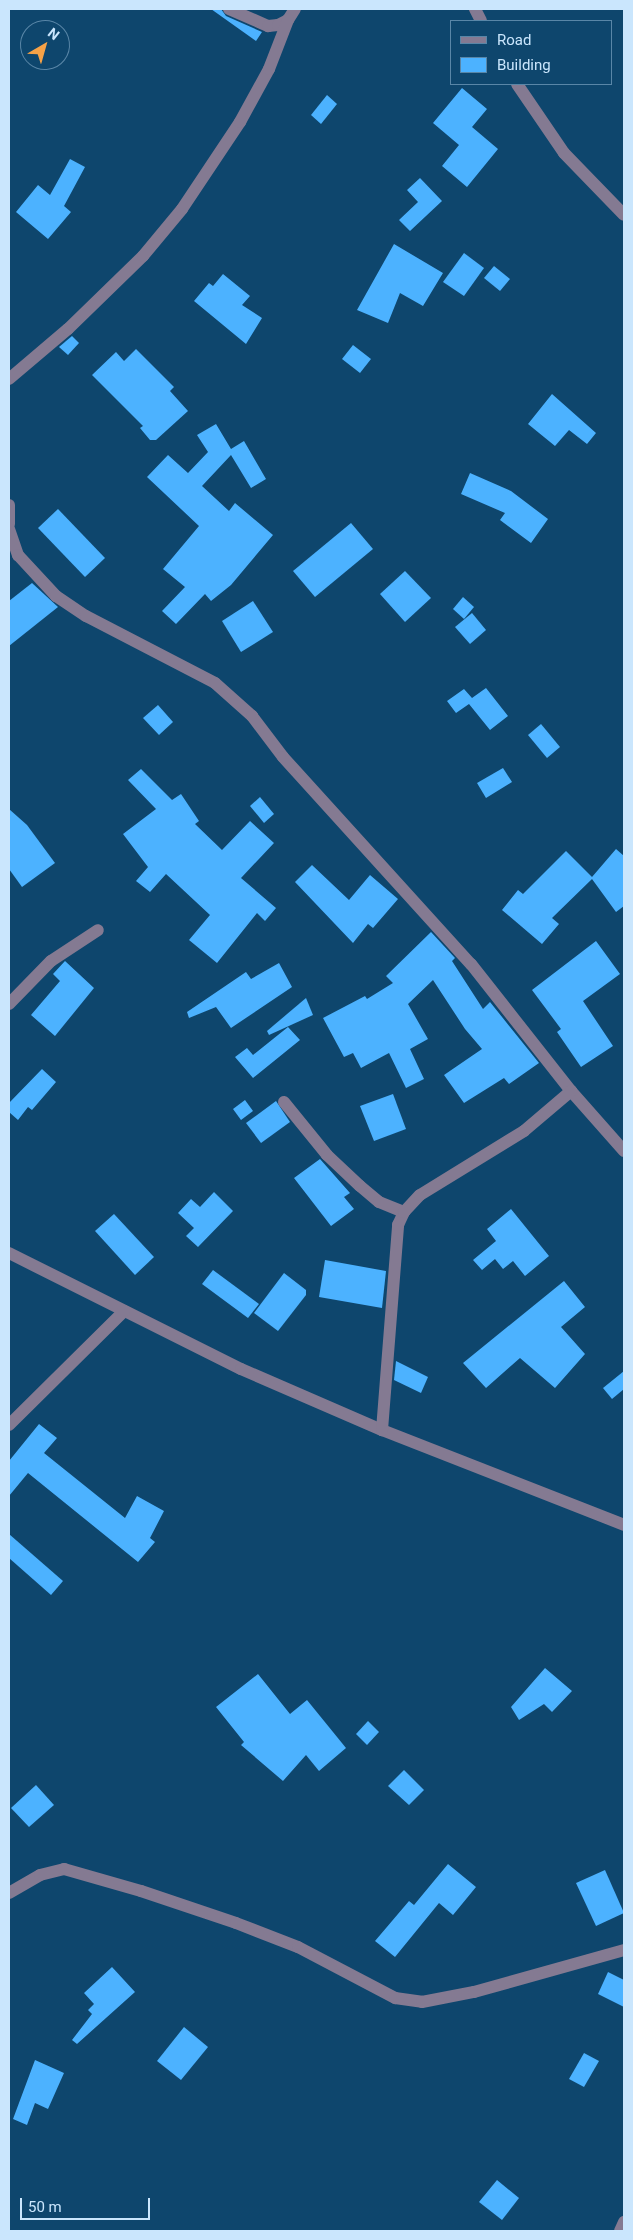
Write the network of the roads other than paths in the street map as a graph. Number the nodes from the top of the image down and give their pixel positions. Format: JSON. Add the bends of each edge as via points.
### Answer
{"nodes":[{"id":1,"x":229,"y":9,"type":"edge"},
{"id":2,"x":295,"y":9,"type":"edge"},
{"id":3,"x":288,"y":20,"type":"junction"},
{"id":4,"x":518,"y":85,"type":"edge"},
{"id":5,"x":624,"y":215,"type":"edge"},
{"id":6,"x":9,"y":379,"type":"edge"},
{"id":7,"x":9,"y":505,"type":"edge"},
{"id":8,"x":9,"y":524,"type":"edge"},
{"id":9,"x":9,"y":529,"type":"edge"},
{"id":10,"x":98,"y":930,"type":"dead end"},
{"id":11,"x":9,"y":1004,"type":"edge"},
{"id":12,"x":571,"y":1091,"type":"junction"},
{"id":13,"x":284,"y":1102,"type":"dead end"},
{"id":14,"x":624,"y":1151,"type":"edge"},
{"id":15,"x":404,"y":1212,"type":"junction"},
{"id":16,"x":9,"y":1253,"type":"edge"},
{"id":17,"x":124,"y":1311,"type":"junction"},
{"id":18,"x":9,"y":1425,"type":"edge"},
{"id":19,"x":382,"y":1430,"type":"junction"},
{"id":20,"x":624,"y":1526,"type":"edge"},
{"id":21,"x":9,"y":1893,"type":"edge"},
{"id":22,"x":624,"y":1950,"type":"edge"},
{"id":23,"x":624,"y":2222,"type":"edge"},
{"id":24,"x":620,"y":2231,"type":"edge"}],
"edges":[{"from":1,"to":3,"type":"street","via":[[260,25],[278,26]]},
{"from":2,"to":3,"type":"street"},
{"from":3,"to":6,"type":"street","via":[[269,69],[240,122],[182,209],[136,262],[68,329]]},
{"from":4,"to":5,"type":"street","via":[[564,153]]},
{"from":7,"to":8,"type":"street"},
{"from":9,"to":12,"type":"street","via":[[18,555],[56,596],[86,616],[215,683],[252,716],[283,757],[471,964]]},
{"from":10,"to":11,"type":"street","via":[[51,961]]},
{"from":12,"to":14,"type":"street"},
{"from":12,"to":15,"type":"street","via":[[524,1132],[420,1195]]},
{"from":13,"to":15,"type":"street","via":[[327,1155],[360,1186],[378,1202]]},
{"from":15,"to":19,"type":"street","via":[[398,1225]]},
{"from":16,"to":17,"type":"street"},
{"from":17,"to":18,"type":"street"},
{"from":17,"to":19,"type":"street","via":[[241,1369]]},
{"from":19,"to":20,"type":"street"},
{"from":21,"to":22,"type":"street","via":[[40,1874],[64,1869],[236,1923],[298,1947],[395,1998],[422,2002],[474,1992]]},
{"from":23,"to":24,"type":"street"}]}
